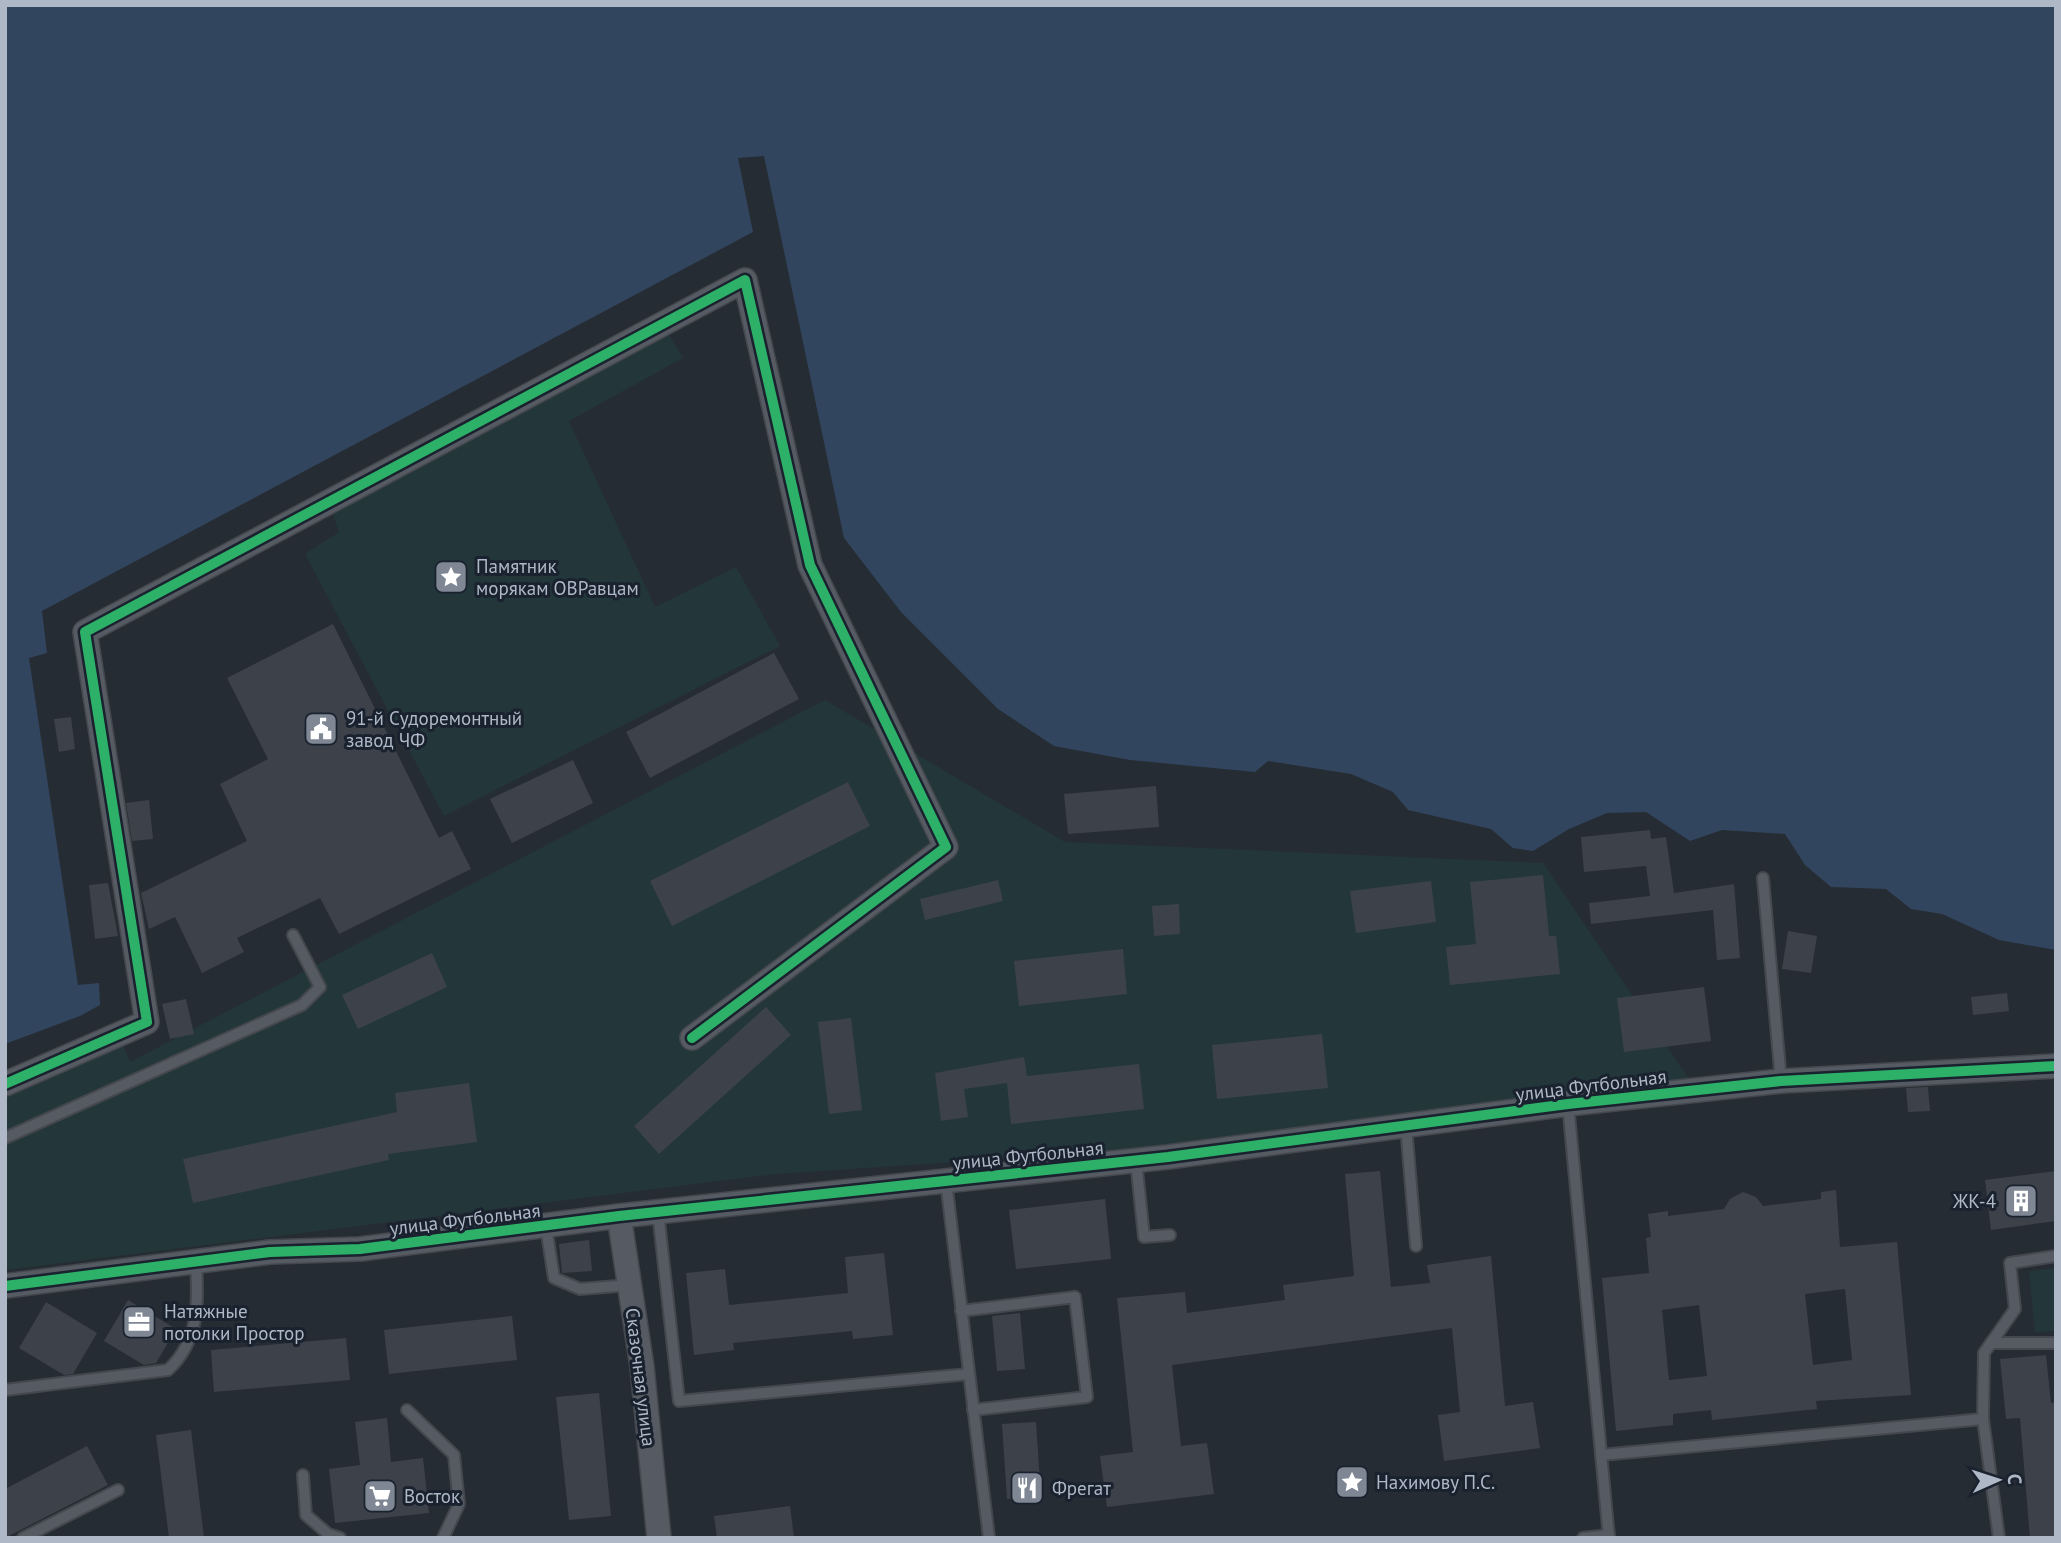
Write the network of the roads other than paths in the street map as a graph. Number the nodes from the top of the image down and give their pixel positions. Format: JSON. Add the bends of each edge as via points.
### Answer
{"nodes":[{"id":1,"x":1763,"y":878,"type":"dead end"},
{"id":2,"x":293,"y":935,"type":"dead end"},
{"id":3,"x":692,"y":1038,"type":"dead end"},
{"id":4,"x":2056,"y":1066,"type":"edge"},
{"id":5,"x":1781,"y":1081,"type":"junction"},
{"id":6,"x":5,"y":1084,"type":"edge"},
{"id":7,"x":1568,"y":1104,"type":"junction"},
{"id":8,"x":1406,"y":1126,"type":"junction"},
{"id":9,"x":5,"y":1138,"type":"edge"},
{"id":10,"x":1136,"y":1161,"type":"junction"},
{"id":11,"x":946,"y":1181,"type":"junction"},
{"id":12,"x":658,"y":1212,"type":"junction"},
{"id":13,"x":619,"y":1216,"type":"junction"},
{"id":14,"x":546,"y":1227,"type":"junction"},
{"id":15,"x":1170,"y":1235,"type":"dead end"},
{"id":16,"x":1416,"y":1246,"type":"dead end"},
{"id":17,"x":2056,"y":1256,"type":"edge"},
{"id":18,"x":197,"y":1261,"type":"junction"},
{"id":19,"x":630,"y":1284,"type":"junction"},
{"id":20,"x":5,"y":1286,"type":"edge"},
{"id":21,"x":961,"y":1311,"type":"junction"},
{"id":22,"x":1991,"y":1343,"type":"junction"},
{"id":23,"x":2056,"y":1343,"type":"edge"},
{"id":24,"x":969,"y":1374,"type":"junction"},
{"id":25,"x":5,"y":1390,"type":"edge"},
{"id":26,"x":407,"y":1410,"type":"dead end"},
{"id":27,"x":973,"y":1410,"type":"junction"},
{"id":28,"x":1983,"y":1419,"type":"junction"},
{"id":29,"x":1601,"y":1455,"type":"junction"},
{"id":30,"x":303,"y":1475,"type":"dead end"},
{"id":31,"x":118,"y":1490,"type":"dead end"},
{"id":32,"x":1609,"y":1536,"type":"edge"},
{"id":33,"x":23,"y":1538,"type":"edge"},
{"id":34,"x":340,"y":1538,"type":"edge"},
{"id":35,"x":443,"y":1538,"type":"edge"},
{"id":36,"x":659,"y":1538,"type":"edge"},
{"id":37,"x":989,"y":1538,"type":"edge"},
{"id":38,"x":1583,"y":1538,"type":"edge"},
{"id":39,"x":1999,"y":1538,"type":"edge"}],
"edges":[{"from":1,"to":5,"type":"lane"},
{"from":2,"to":9,"type":"lane","via":[[320,987],[302,1005]]},
{"from":3,"to":6,"type":"street","via":[[946,847],[810,565],[745,280],[85,632],[147,1021]]},
{"from":4,"to":5,"type":"street","name":"улица Футбольная"},
{"from":5,"to":7,"type":"street","name":"улица Футбольная"},
{"from":7,"to":8,"type":"street","name":"улица Футбольная"},
{"from":7,"to":29,"type":"lane"},
{"from":8,"to":10,"type":"street","name":"улица Футбольная"},
{"from":8,"to":16,"type":"lane"},
{"from":10,"to":11,"type":"street","name":"улица Футбольная"},
{"from":10,"to":15,"type":"lane","via":[[1144,1237]]},
{"from":11,"to":12,"type":"street","name":"улица Футбольная"},
{"from":11,"to":21,"type":"lane"},
{"from":12,"to":13,"type":"street","name":"улица Футбольная"},
{"from":12,"to":24,"type":"lane","via":[[679,1401]]},
{"from":13,"to":14,"type":"street","name":"улица Футбольная"},
{"from":13,"to":19,"type":"street","name":"Сказочная улица"},
{"from":14,"to":18,"type":"street","name":"улица Футбольная","via":[[360,1249],[270,1252]]},
{"from":14,"to":19,"type":"lane","via":[[554,1278],[580,1289]]},
{"from":17,"to":22,"type":"lane","via":[[2010,1263],[2015,1309]]},
{"from":18,"to":20,"type":"street","name":"улица Футбольная"},
{"from":18,"to":25,"type":"lane","via":[[192,1339],[168,1370]]},
{"from":19,"to":36,"type":"street","name":"Сказочная улица"},
{"from":21,"to":24,"type":"lane"},
{"from":21,"to":27,"type":"lane","via":[[1075,1297],[1087,1397]]},
{"from":22,"to":23,"type":"lane"},
{"from":22,"to":28,"type":"lane","via":[[1984,1353]]},
{"from":24,"to":27,"type":"lane"},
{"from":26,"to":35,"type":"lane","via":[[454,1455],[459,1504]]},
{"from":27,"to":37,"type":"lane"},
{"from":28,"to":29,"type":"lane"},
{"from":28,"to":39,"type":"lane"},
{"from":29,"to":32,"type":"lane"},
{"from":30,"to":34,"type":"lane","via":[[306,1515]]},
{"from":31,"to":33,"type":"lane"},
{"from":32,"to":38,"type":"lane"}]}
